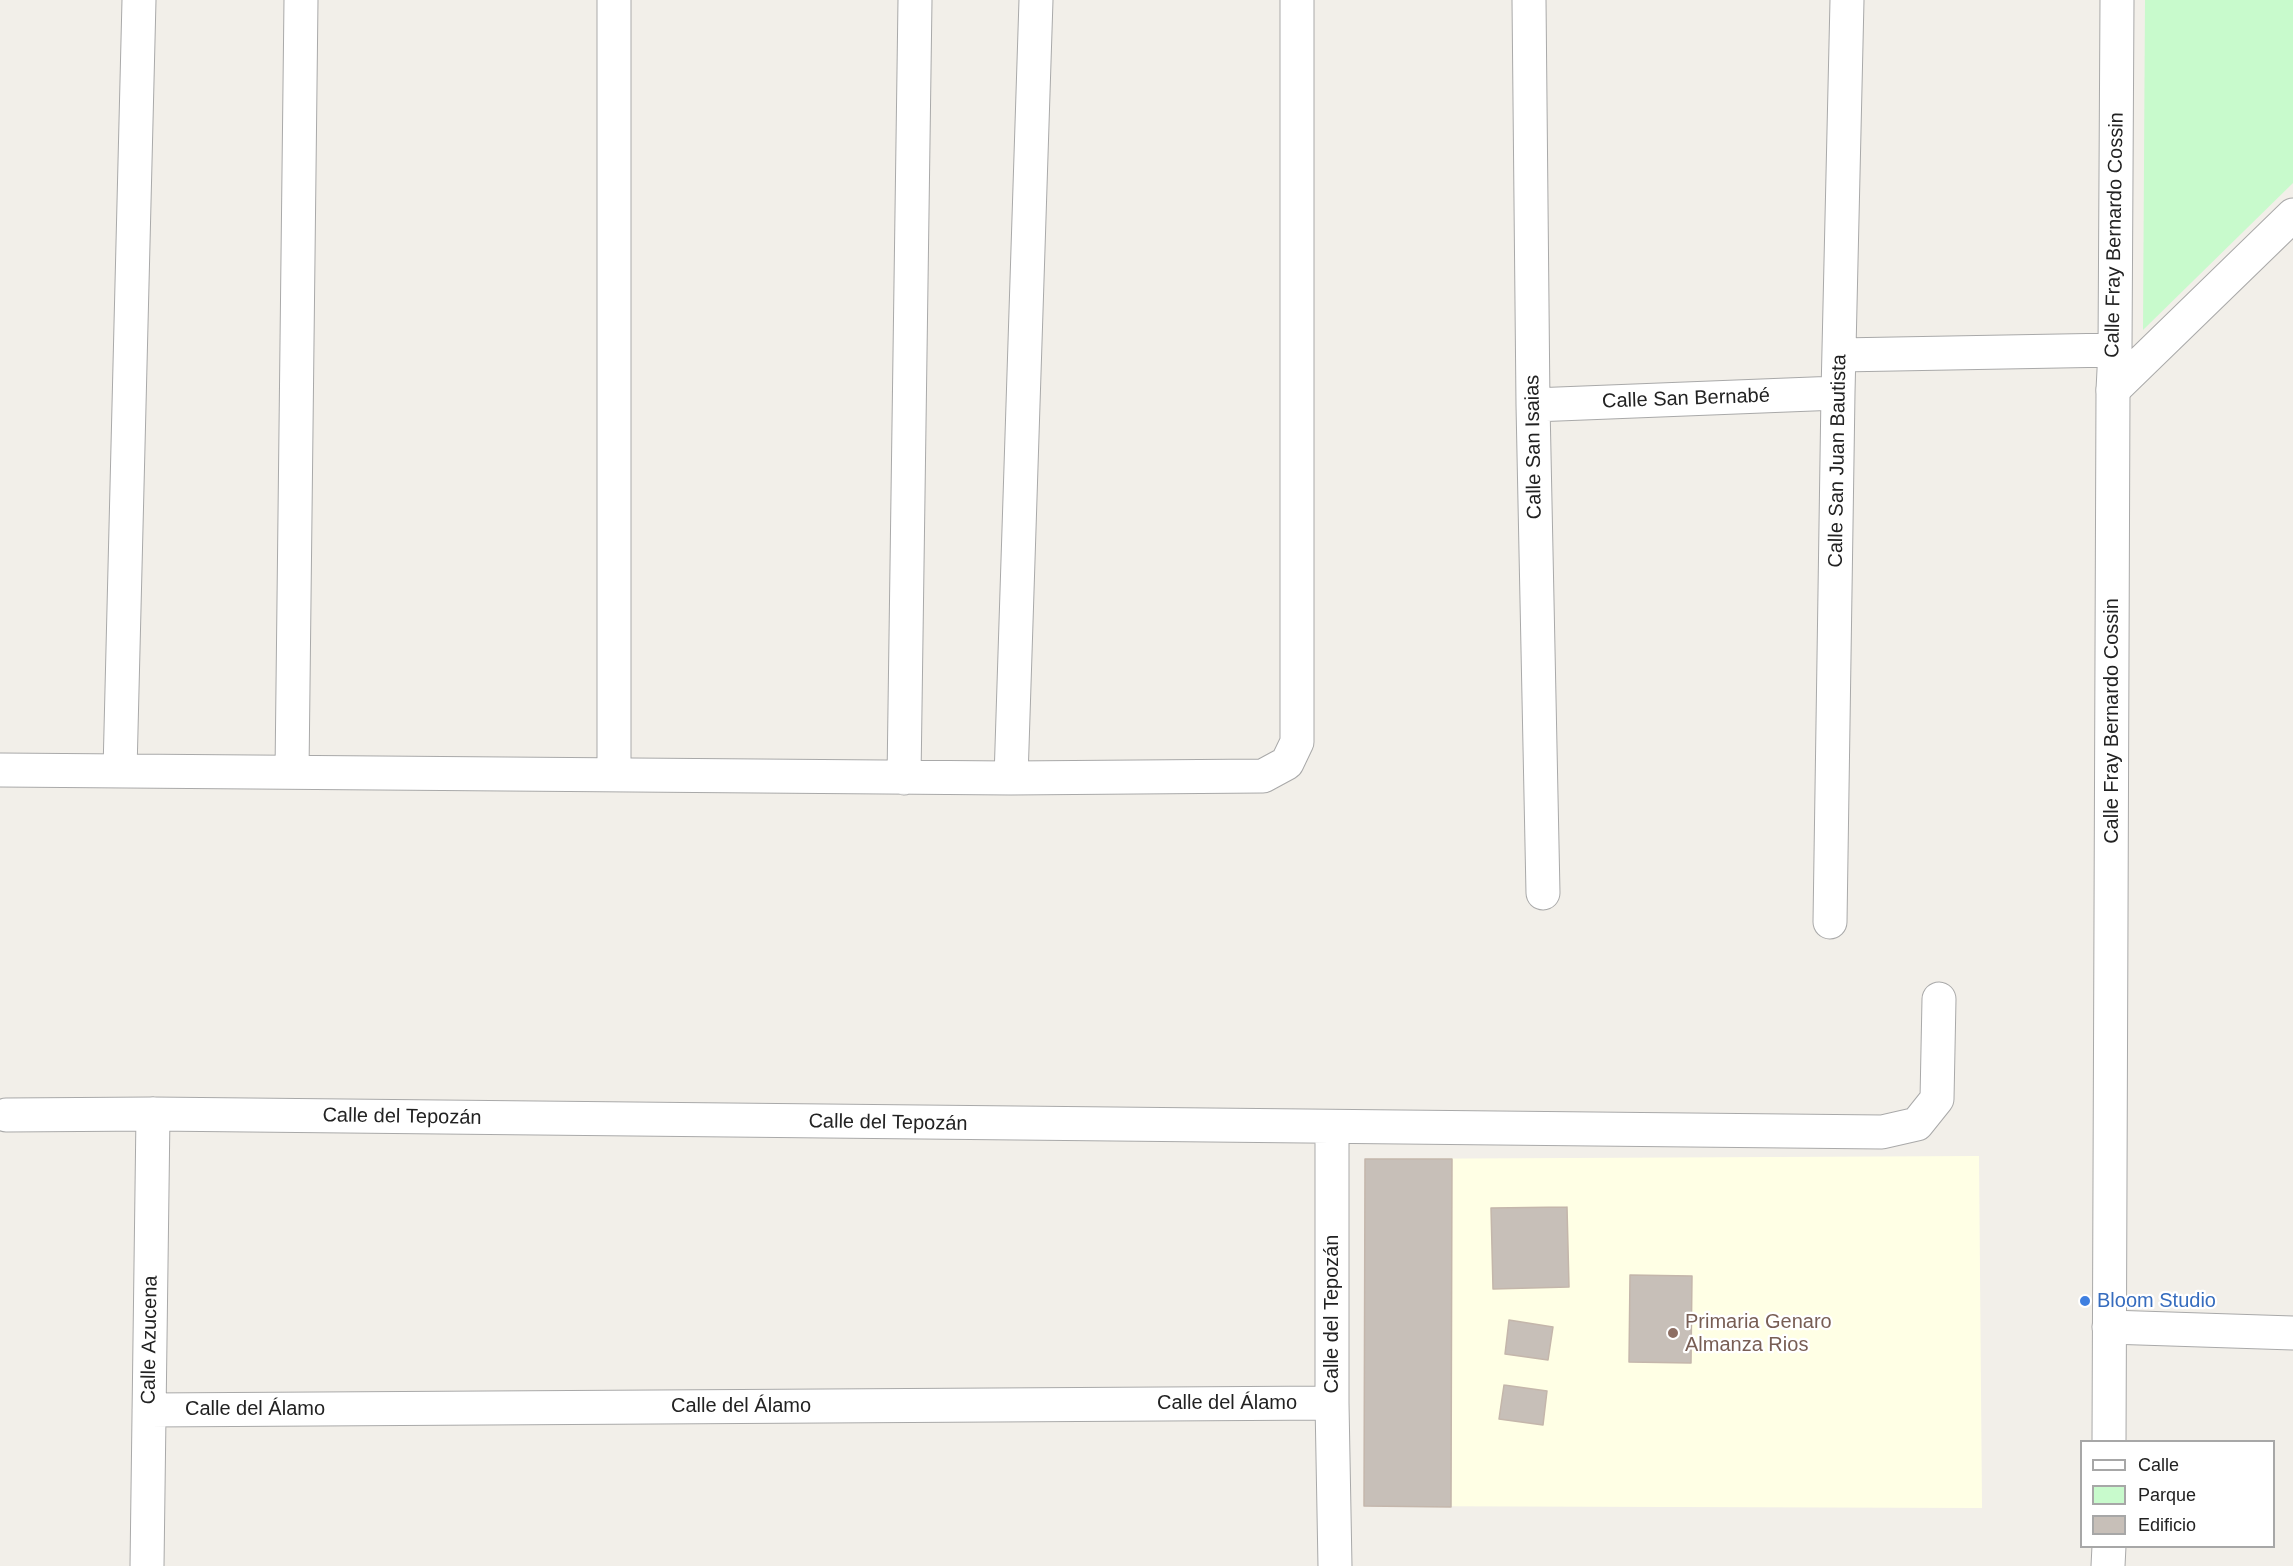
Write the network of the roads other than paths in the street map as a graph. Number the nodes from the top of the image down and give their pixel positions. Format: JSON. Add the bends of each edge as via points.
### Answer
{"nodes":[{"id":1,"x":139,"y":0,"type":"edge"},
{"id":2,"x":301,"y":0,"type":"edge"},
{"id":3,"x":614,"y":0,"type":"edge"},
{"id":4,"x":915,"y":0,"type":"edge"},
{"id":5,"x":1036,"y":0,"type":"edge"},
{"id":6,"x":1297,"y":0,"type":"edge"},
{"id":7,"x":1529,"y":0,"type":"edge"},
{"id":8,"x":1847,"y":0,"type":"edge"},
{"id":9,"x":2117,"y":0,"type":"edge"},
{"id":10,"x":2293,"y":215,"type":"edge"},
{"id":11,"x":2115,"y":350,"type":"junction"},
{"id":12,"x":1840,"y":355,"type":"junction"},
{"id":13,"x":2112,"y":390,"type":"junction"},
{"id":14,"x":1838,"y":393,"type":"junction"},
{"id":15,"x":1533,"y":405,"type":"junction"},
{"id":16,"x":0,"y":770,"type":"edge"},
{"id":17,"x":120,"y":771,"type":"junction"},
{"id":18,"x":292,"y":772,"type":"junction"},
{"id":19,"x":614,"y":775,"type":"junction"},
{"id":20,"x":903,"y":778,"type":"junction"},
{"id":21,"x":1011,"y":778,"type":"junction"},
{"id":22,"x":1543,"y":893,"type":"dead end"},
{"id":23,"x":1830,"y":922,"type":"dead end"},
{"id":24,"x":1939,"y":999,"type":"dead end"},
{"id":25,"x":153,"y":1114,"type":"junction"},
{"id":26,"x":6,"y":1115,"type":"dead end"},
{"id":27,"x":1332,"y":1128,"type":"junction"},
{"id":28,"x":2109,"y":1326,"type":"junction"},
{"id":29,"x":2293,"y":1333,"type":"edge"},
{"id":30,"x":1332,"y":1402,"type":"junction"},
{"id":31,"x":149,"y":1410,"type":"junction"},
{"id":32,"x":2109,"y":1440,"type":"edge"},
{"id":33,"x":2109,"y":1548,"type":"edge"},
{"id":34,"x":147,"y":1566,"type":"edge"},
{"id":35,"x":1335,"y":1566,"type":"edge"},
{"id":36,"x":2108,"y":1566,"type":"edge"}],
"edges":[{"from":1,"to":17,"type":"street"},
{"from":2,"to":18,"type":"street"},
{"from":3,"to":19,"type":"street"},
{"from":4,"to":20,"type":"street"},
{"from":5,"to":21,"type":"street"},
{"from":6,"to":21,"type":"street","via":[[1297,742],[1287,763],[1263,776]]},
{"from":7,"to":15,"type":"street","name":"Calle San Isaias"},
{"from":8,"to":12,"type":"street","name":"Calle San Juan Bautista"},
{"from":9,"to":11,"type":"street","name":"Calle Fray Bernardo Cossin"},
{"from":10,"to":13,"type":"street"},
{"from":11,"to":12,"type":"street"},
{"from":11,"to":13,"type":"street","name":"Calle Fray Bernardo Cossin"},
{"from":12,"to":14,"type":"street","name":"Calle San Juan Bautista"},
{"from":13,"to":28,"type":"street","name":"Calle Fray Bernardo Cossin"},
{"from":14,"to":15,"type":"street","name":"Calle San Bernabé"},
{"from":14,"to":23,"type":"street","name":"Calle San Juan Bautista"},
{"from":15,"to":22,"type":"street","name":"Calle San Isaias"},
{"from":16,"to":17,"type":"street"},
{"from":17,"to":18,"type":"street"},
{"from":18,"to":19,"type":"street"},
{"from":19,"to":20,"type":"street"},
{"from":20,"to":21,"type":"street"},
{"from":24,"to":27,"type":"street","via":[[1937,1098],[1917,1124],[1882,1132]]},
{"from":25,"to":26,"type":"street","name":"Calle del Tepozán"},
{"from":25,"to":27,"type":"street","name":"Calle del Tepozán"},
{"from":25,"to":31,"type":"street","name":"Calle Azucena"},
{"from":27,"to":30,"type":"street","name":"Calle del Tepozán"},
{"from":28,"to":29,"type":"street"},
{"from":28,"to":32,"type":"street","name":"Calle Fray Bernardo Cossin"},
{"from":30,"to":31,"type":"street","name":"Calle del Álamo"},
{"from":30,"to":35,"type":"street","name":"Calle del Tepozán"},
{"from":31,"to":34,"type":"street","name":"Calle Azucena"},
{"from":33,"to":36,"type":"street"}]}
